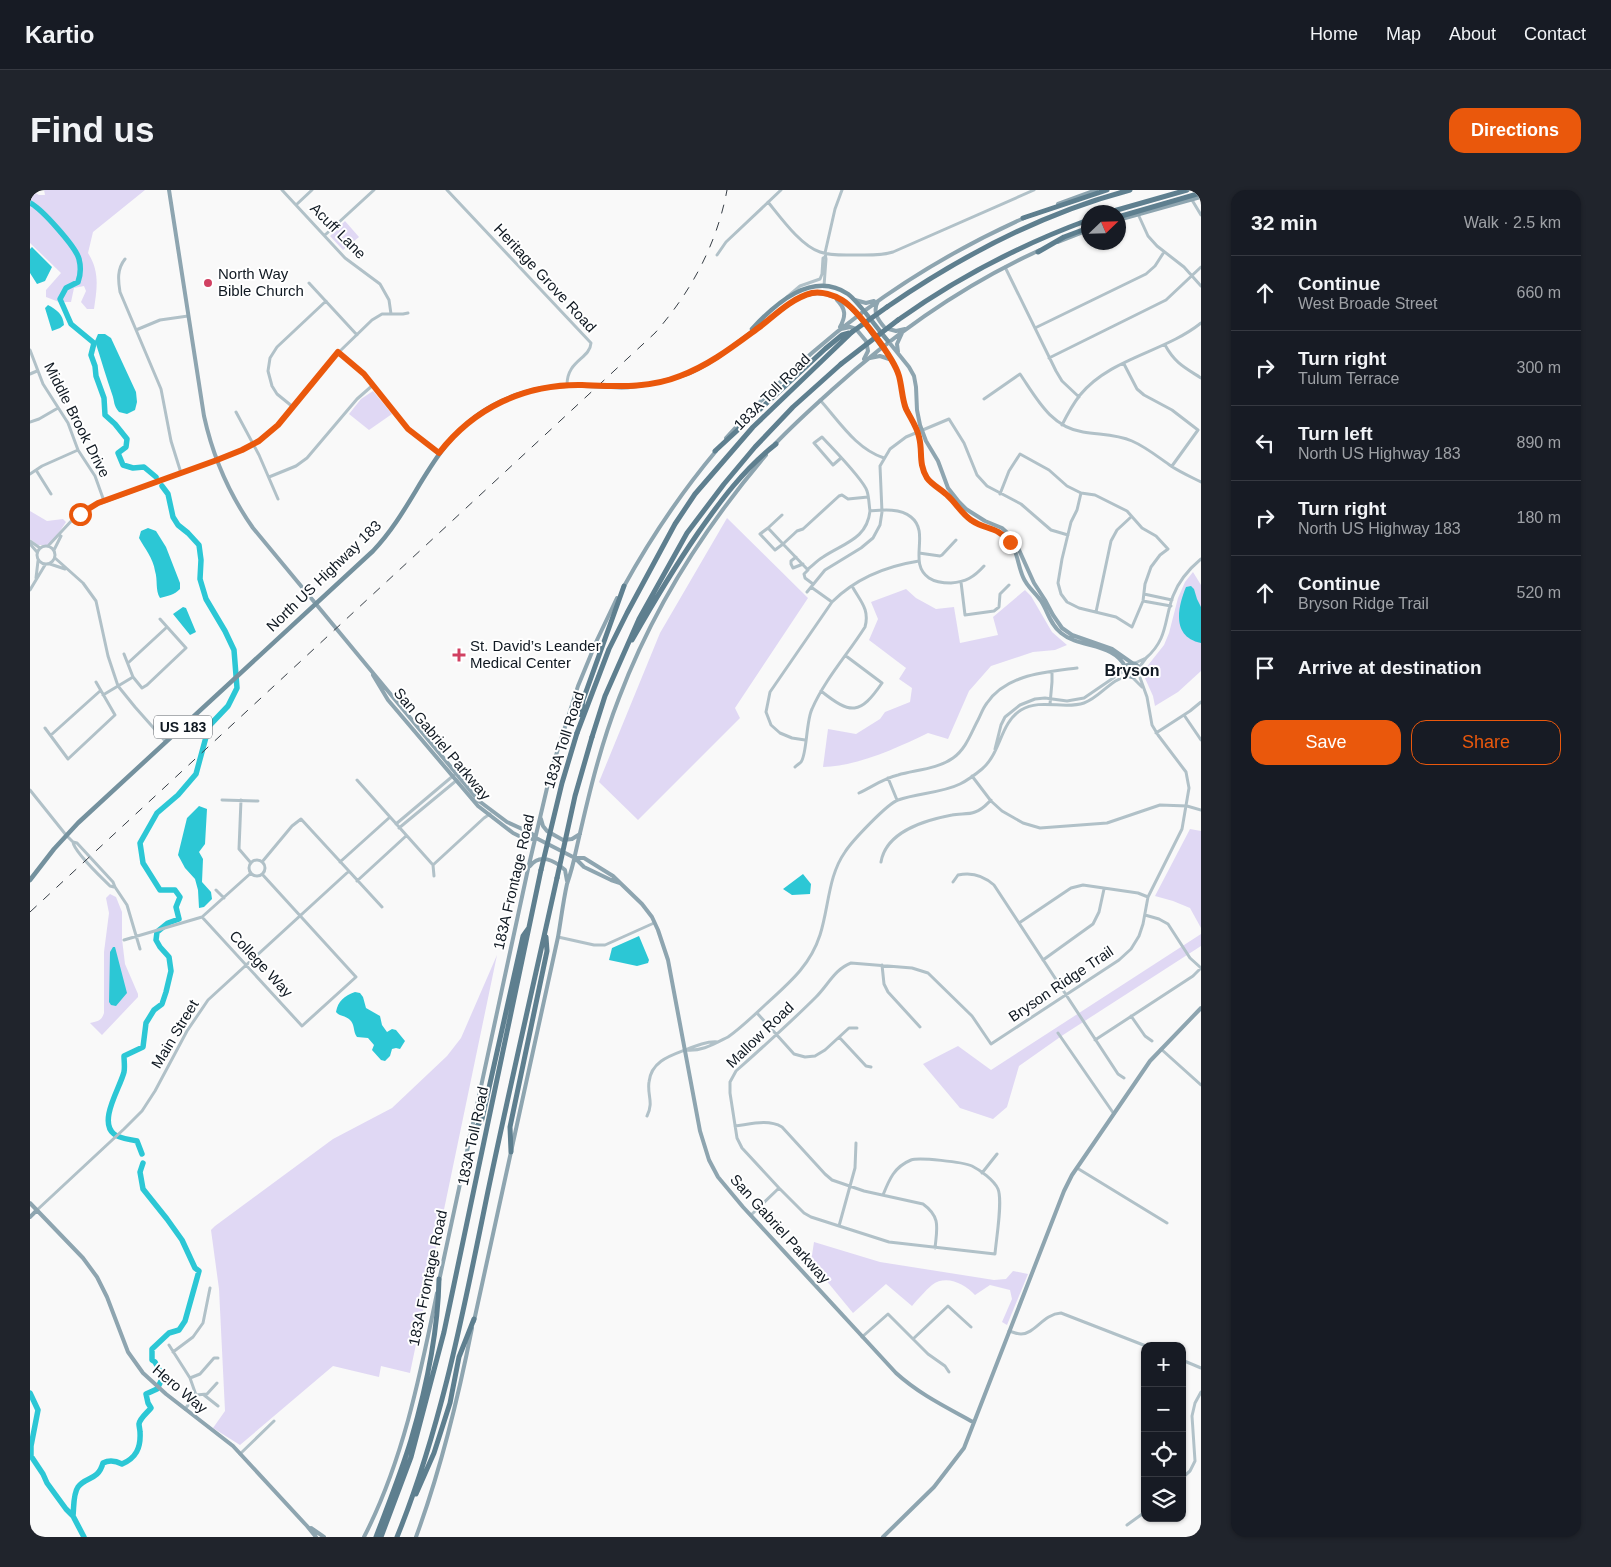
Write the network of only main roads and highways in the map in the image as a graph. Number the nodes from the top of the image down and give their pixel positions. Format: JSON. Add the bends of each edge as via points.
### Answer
{"nodes":[{"id":1,"x":1107,"y":190,"type":"edge"},
{"id":2,"x":1130,"y":190,"type":"edge"},
{"id":3,"x":1187,"y":190,"type":"edge"},
{"id":4,"x":1201,"y":193,"type":"edge"},
{"id":5,"x":1126,"y":207,"type":"edge"},
{"id":6,"x":1126,"y":216,"type":"edge"},
{"id":7,"x":1023,"y":218,"type":"road end"},
{"id":8,"x":1081,"y":223,"type":"edge"},
{"id":9,"x":1081,"y":231,"type":"edge"},
{"id":10,"x":1038,"y":252,"type":"road end"},
{"id":11,"x":824,"y":286,"type":"junction"},
{"id":12,"x":814,"y":293,"type":"junction"},
{"id":13,"x":852,"y":332,"type":"junction"},
{"id":14,"x":748,"y":334,"type":"junction"},
{"id":15,"x":888,"y":342,"type":"road end"},
{"id":16,"x":882,"y":346,"type":"road end"},
{"id":17,"x":776,"y":444,"type":"road end"},
{"id":18,"x":716,"y":451,"type":"road end"},
{"id":19,"x":624,"y":586,"type":"road end"},
{"id":20,"x":618,"y":667,"type":"junction"},
{"id":21,"x":581,"y":723,"type":"junction"},
{"id":22,"x":30,"y":880,"type":"edge"},
{"id":23,"x":530,"y":927,"type":"junction"},
{"id":24,"x":546,"y":931,"type":"junction"},
{"id":25,"x":470,"y":1137,"type":"road end"},
{"id":26,"x":511,"y":1152,"type":"road end"},
{"id":27,"x":439,"y":1279,"type":"road end"},
{"id":28,"x":474,"y":1320,"type":"road end"},
{"id":29,"x":409,"y":1507,"type":"junction"},
{"id":30,"x":376,"y":1537,"type":"edge"},
{"id":31,"x":380,"y":1537,"type":"edge"},
{"id":32,"x":397,"y":1537,"type":"edge"}],
"edges":[{"from":1,"to":7,"type":"highway"},
{"from":2,"to":13,"type":"highway","name":"183A Toll Road","bridge":true,"via":[[1086,204],[990,245],[944,271]]},
{"from":3,"to":5,"type":"highway"},
{"from":4,"to":6,"type":"highway"},
{"from":8,"to":20,"type":"highway","name":"183A Toll Road","bridge":true,"via":[[1040,239],[941,290],[841,364],[793,407],[755,447],[687,532],[639,619]]},
{"from":9,"to":10,"type":"highway"},
{"from":11,"to":12,"type":"main road","name":"North US Highway 183"},
{"from":11,"to":14,"type":"main road","number":"US 183","via":[[794,293]]},
{"from":11,"to":15,"type":"main road","via":[[852,298]]},
{"from":12,"to":14,"type":"main road","name":"North US Highway 183","number":"US 183","via":[[796,300]]},
{"from":12,"to":16,"type":"main road","via":[[834,296],[848,305]]},
{"from":13,"to":18,"type":"highway","via":[[842,335]]},
{"from":13,"to":21,"type":"highway","name":"183A Toll Road","via":[[753,427],[696,494],[626,613]]},
{"from":14,"to":22,"type":"main road","name":"North US Highway 183","number":"US 183","via":[[704,366],[670,380],[626,387],[567,385],[536,390],[493,406],[464,426],[439,453],[385,538],[66,835]]},
{"from":17,"to":20,"type":"highway","via":[[743,474],[720,501],[673,570]]},
{"from":19,"to":21,"type":"highway","via":[[583,700]]},
{"from":20,"to":24,"type":"highway","name":"183A Toll Road","bridge":true,"via":[[592,737],[575,796]]},
{"from":21,"to":23,"type":"highway","name":"183A Toll Road","bridge":true,"via":[[560,792]]},
{"from":23,"to":25,"type":"highway","via":[[523,936],[482,1120]]},
{"from":23,"to":31,"type":"highway","name":"183A Toll Road","via":[[444,1332],[411,1457]]},
{"from":24,"to":26,"type":"highway","via":[[547,951],[510,1127]]},
{"from":24,"to":29,"type":"highway","name":"183A Toll Road","via":[[437,1421]]},
{"from":27,"to":30,"type":"highway","via":[[436,1330],[420,1405],[411,1440]]},
{"from":28,"to":29,"type":"highway","via":[[459,1357],[450,1403],[434,1453]]},
{"from":29,"to":32,"type":"highway","name":"183A Toll Road"}]}
